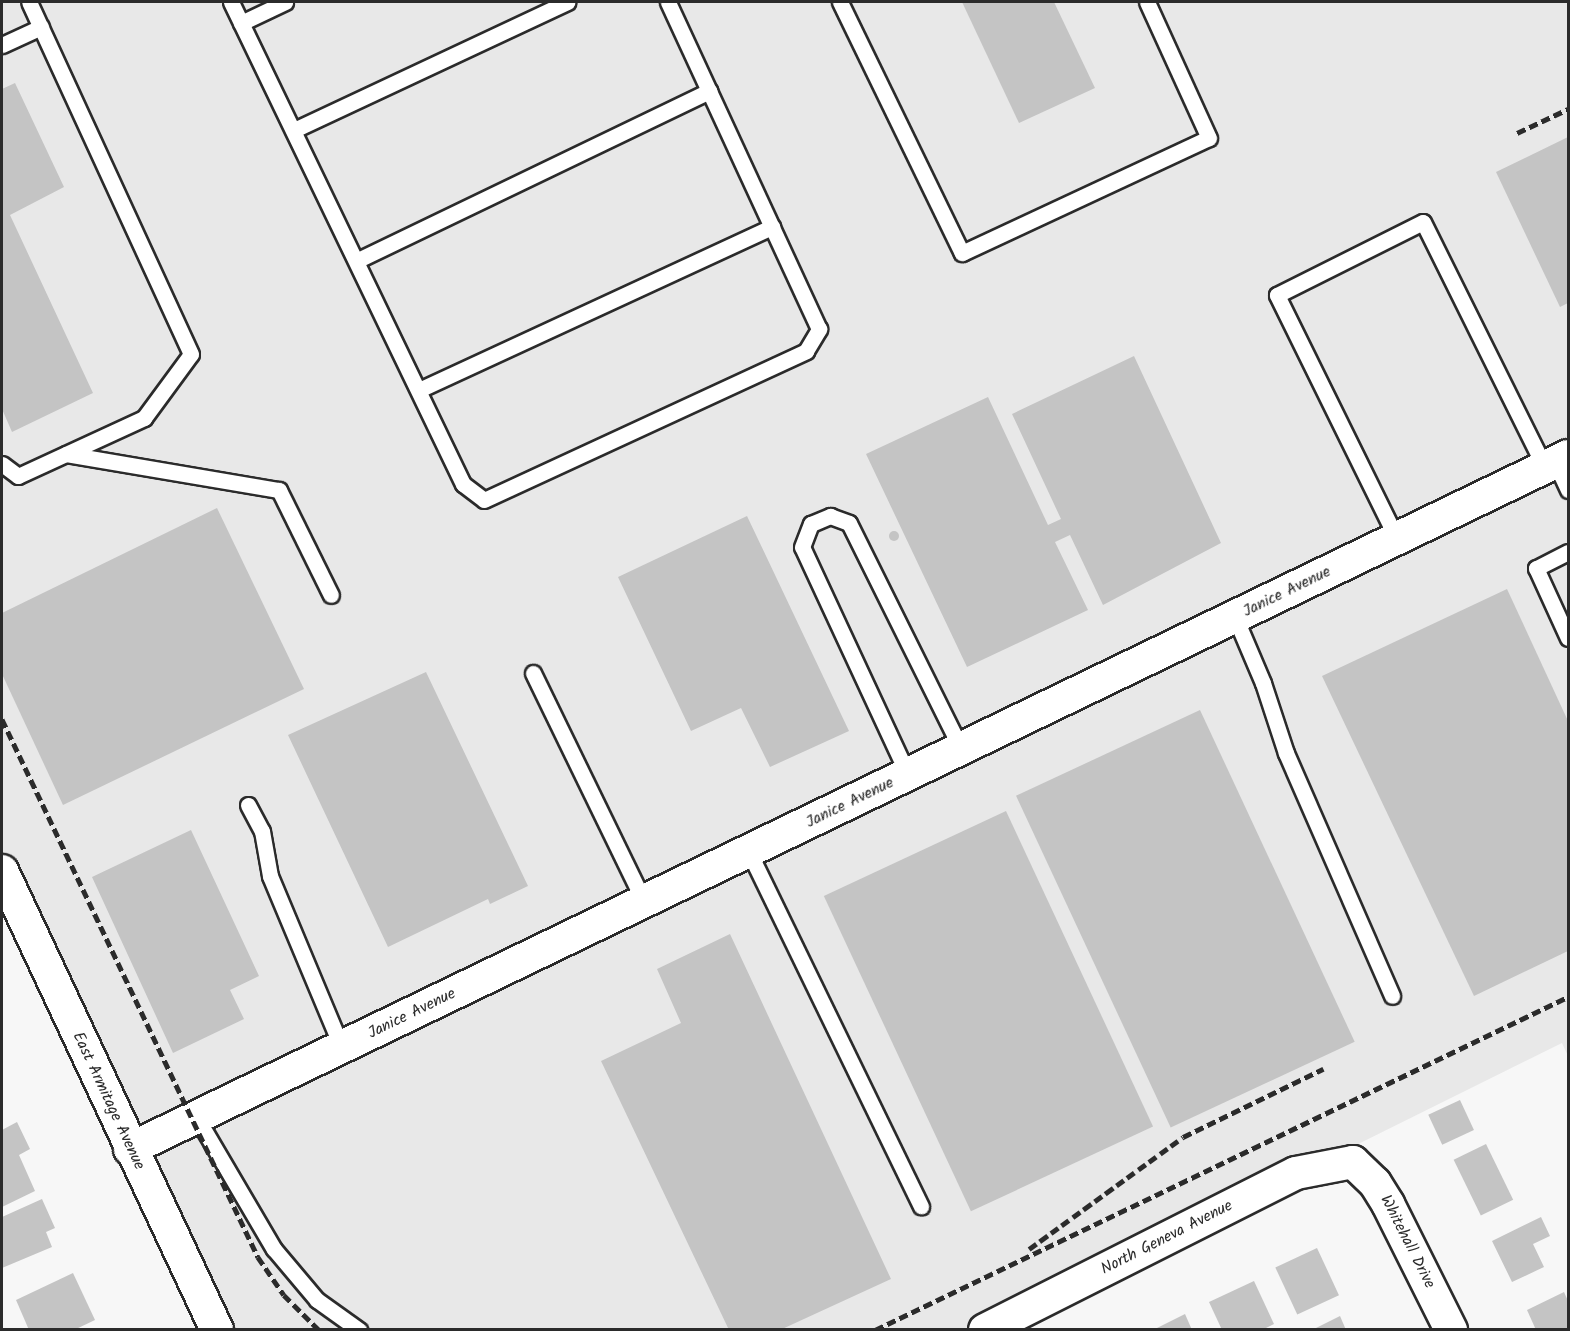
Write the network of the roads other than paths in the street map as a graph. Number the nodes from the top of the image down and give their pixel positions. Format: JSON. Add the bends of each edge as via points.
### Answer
{"nodes":[{"id":1,"x":29,"y":2,"type":"edge"},
{"id":2,"x":231,"y":2,"type":"edge"},
{"id":3,"x":285,"y":2,"type":"edge"},
{"id":4,"x":567,"y":2,"type":"edge"},
{"id":5,"x":668,"y":2,"type":"edge"},
{"id":6,"x":840,"y":2,"type":"edge"},
{"id":7,"x":1147,"y":2,"type":"edge"},
{"id":8,"x":241,"y":22,"type":"junction"},
{"id":9,"x":41,"y":27,"type":"junction"},
{"id":10,"x":2,"y":45,"type":"edge"},
{"id":11,"x":709,"y":91,"type":"junction"},
{"id":12,"x":294,"y":130,"type":"junction"},
{"id":13,"x":772,"y":227,"type":"junction"},
{"id":14,"x":358,"y":260,"type":"junction"},
{"id":15,"x":421,"y":389,"type":"junction"},
{"id":16,"x":66,"y":454,"type":"junction"},
{"id":17,"x":2,"y":464,"type":"edge"},
{"id":18,"x":1559,"y":469,"type":"edge"},
{"id":19,"x":1397,"y":539,"type":"junction"},
{"id":20,"x":1569,"y":552,"type":"edge"},
{"id":21,"x":331,"y":595,"type":"dead end"},
{"id":22,"x":1235,"y":617,"type":"junction"},
{"id":23,"x":1569,"y":638,"type":"edge"},
{"id":24,"x":533,"y":672,"type":"dead end"},
{"id":25,"x":961,"y":749,"type":"junction"},
{"id":26,"x":908,"y":775,"type":"junction"},
{"id":27,"x":248,"y":806,"type":"dead end"},
{"id":28,"x":749,"y":852,"type":"junction"},
{"id":29,"x":2,"y":871,"type":"edge"},
{"id":30,"x":644,"y":902,"type":"junction"},
{"id":31,"x":1392,"y":996,"type":"dead end"},
{"id":32,"x":342,"y":1048,"type":"junction"},
{"id":33,"x":197,"y":1118,"type":"junction"},
{"id":34,"x":130,"y":1149,"type":"junction"},
{"id":35,"x":1353,"y":1162,"type":"joint"},
{"id":36,"x":921,"y":1207,"type":"dead end"},
{"id":37,"x":216,"y":1329,"type":"edge"},
{"id":38,"x":359,"y":1329,"type":"edge"},
{"id":39,"x":989,"y":1329,"type":"edge"},
{"id":40,"x":1451,"y":1329,"type":"edge"}],
"edges":[{"from":1,"to":9,"type":"lane"},
{"from":2,"to":8,"type":"lane"},
{"from":3,"to":8,"type":"lane"},
{"from":4,"to":12,"type":"lane"},
{"from":5,"to":11,"type":"lane"},
{"from":6,"to":7,"type":"lane","via":[[962,253],[1209,138]]},
{"from":8,"to":12,"type":"lane"},
{"from":9,"to":10,"type":"lane"},
{"from":9,"to":16,"type":"lane","via":[[191,354],[144,418]]},
{"from":11,"to":13,"type":"lane"},
{"from":11,"to":14,"type":"lane"},
{"from":12,"to":14,"type":"lane"},
{"from":13,"to":15,"type":"lane"},
{"from":13,"to":15,"type":"lane","via":[[819,329],[806,351],[484,500],[463,484]]},
{"from":14,"to":15,"type":"lane"},
{"from":16,"to":17,"type":"lane","via":[[18,476]]},
{"from":16,"to":21,"type":"lane","via":[[279,490]]},
{"from":18,"to":19,"type":"street","name":"Janice Avenue"},
{"from":18,"to":19,"type":"lane","via":[[1423,222],[1277,295]]},
{"from":19,"to":22,"type":"street","name":"Janice Avenue"},
{"from":20,"to":23,"type":"lane","via":[[1536,568]]},
{"from":22,"to":25,"type":"street","name":"Janice Avenue"},
{"from":22,"to":31,"type":"lane","via":[[1263,683],[1286,753]]},
{"from":24,"to":30,"type":"lane"},
{"from":25,"to":26,"type":"street","name":"Janice Avenue"},
{"from":25,"to":26,"type":"lane","via":[[849,523],[830,516],[811,524],[802,547]]},
{"from":26,"to":28,"type":"street","name":"Janice Avenue"},
{"from":27,"to":32,"type":"lane","via":[[262,831],[270,876]]},
{"from":28,"to":30,"type":"street","name":"Janice Avenue"},
{"from":28,"to":36,"type":"lane"},
{"from":29,"to":34,"type":"street","name":"East Armitage Avenue"},
{"from":30,"to":32,"type":"street","name":"Janice Avenue"},
{"from":32,"to":33,"type":"street","name":"Janice Avenue"},
{"from":33,"to":34,"type":"street","name":"Janice Avenue"},
{"from":33,"to":38,"type":"lane","via":[[219,1162],[274,1249],[317,1300]]},
{"from":34,"to":37,"type":"street","name":"East Armitage Avenue"},
{"from":35,"to":39,"type":"street","name":"North Geneva Avenue","via":[[1296,1173]]},
{"from":35,"to":40,"type":"street","name":"Whitehall Drive","via":[[1375,1183],[1388,1204]]}]}
